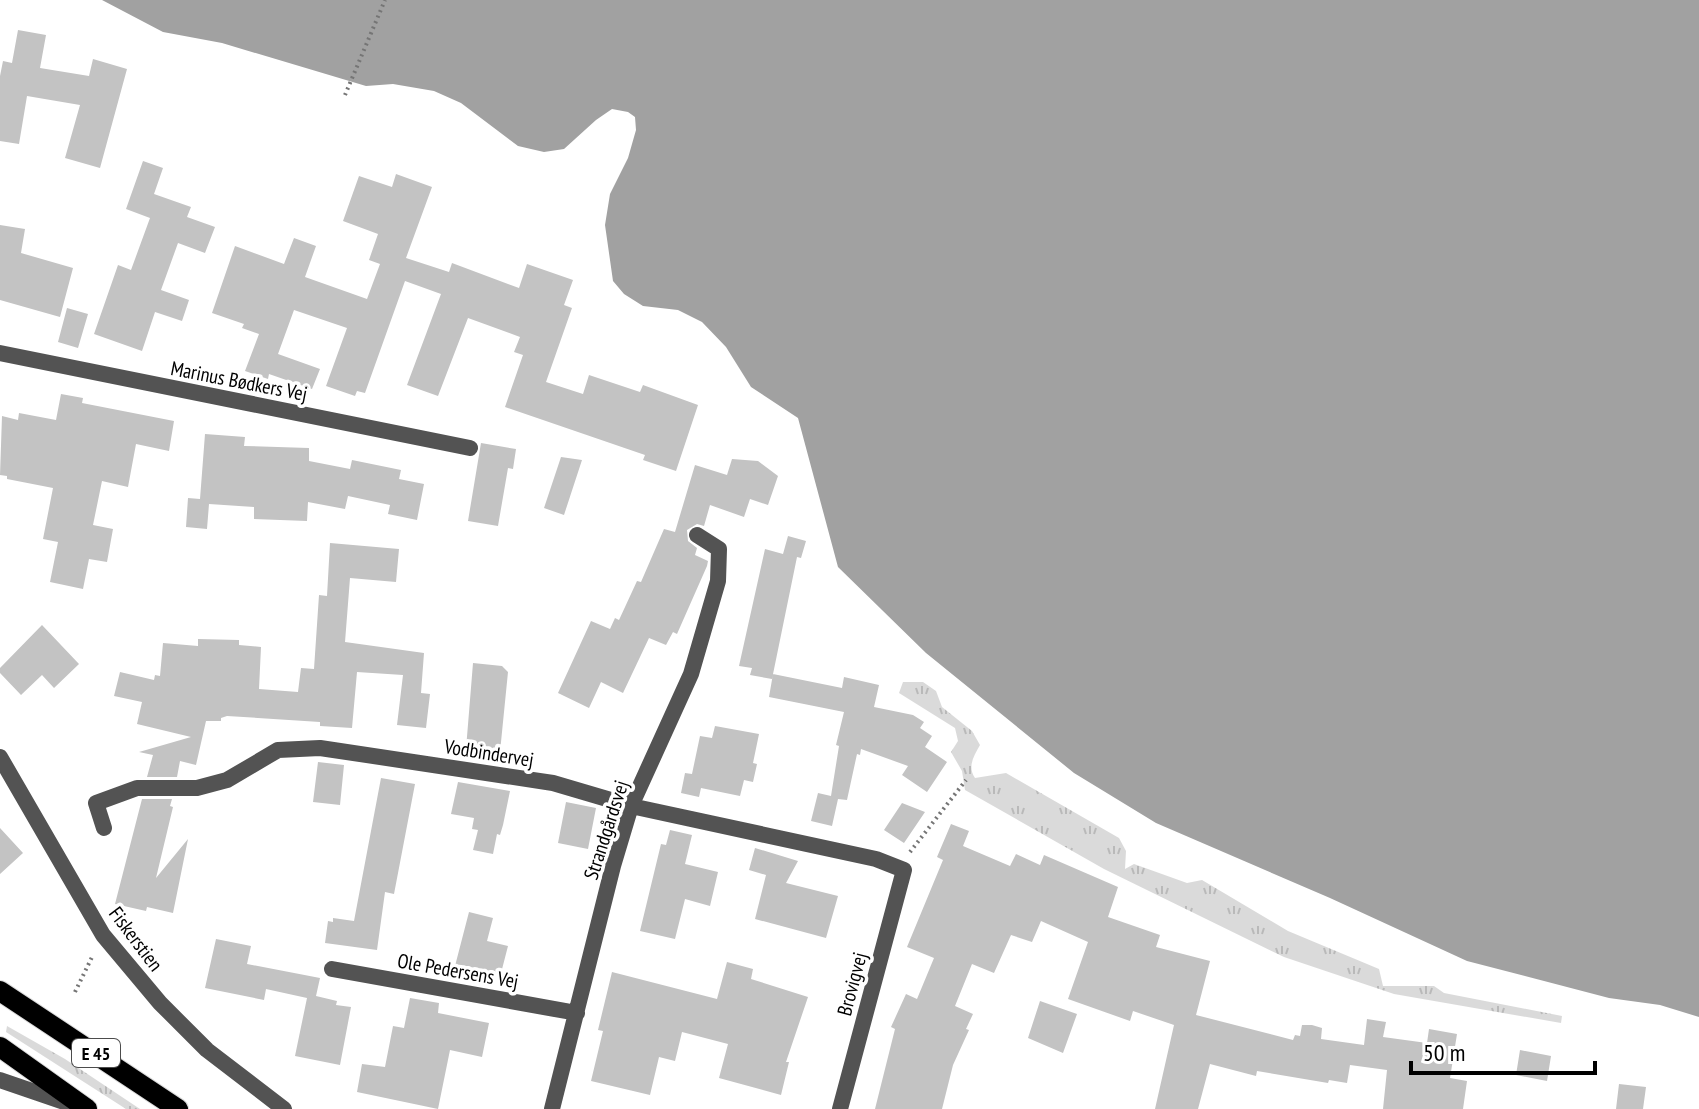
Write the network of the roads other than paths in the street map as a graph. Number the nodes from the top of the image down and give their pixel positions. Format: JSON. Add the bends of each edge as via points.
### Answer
{"nodes":[{"id":1,"x":0,"y":353,"type":"edge"},
{"id":2,"x":470,"y":448,"type":"dead end"},
{"id":3,"x":697,"y":535,"type":"dead end"},
{"id":4,"x":0,"y":757,"type":"edge"},
{"id":5,"x":631,"y":806,"type":"junction"},
{"id":6,"x":104,"y":828,"type":"dead end"},
{"id":7,"x":904,"y":870,"type":"joint"},
{"id":8,"x":332,"y":969,"type":"dead end"},
{"id":9,"x":4,"y":997,"type":"edge"},
{"id":10,"x":577,"y":1013,"type":"junction"},
{"id":11,"x":0,"y":1047,"type":"edge"},
{"id":12,"x":0,"y":1080,"type":"edge"},
{"id":13,"x":81,"y":1109,"type":"edge"},
{"id":14,"x":87,"y":1109,"type":"edge"},
{"id":15,"x":178,"y":1109,"type":"edge"},
{"id":16,"x":284,"y":1109,"type":"edge"},
{"id":17,"x":552,"y":1109,"type":"edge"},
{"id":18,"x":840,"y":1109,"type":"edge"}],
"edges":[{"from":1,"to":2,"type":"street","name":"Marinus Bødkers Vej"},
{"from":3,"to":5,"type":"street","name":"Strandgårdsvej","via":[[719,549],[718,581],[691,674]]},
{"from":4,"to":16,"type":"street","name":"Fiskerstien","via":[[103,935],[207,1050]]},
{"from":5,"to":6,"type":"street","name":"Vodbindervej","via":[[553,783],[320,748],[278,750],[227,780],[197,788],[137,788],[96,803]]},
{"from":5,"to":7,"type":"street","name":"Vodbindervej","via":[[876,859]]},
{"from":5,"to":10,"type":"street","name":"Strandgårdsvej"},
{"from":7,"to":18,"type":"street","name":"Brovigvej"},
{"from":8,"to":10,"type":"street","name":"Ole Pedersens Vej"},
{"from":9,"to":15,"type":"main road","number":"E 45"},
{"from":10,"to":17,"type":"street","name":"Strandgårdsvej"},
{"from":11,"to":14,"type":"main road","number":"E 45"},
{"from":12,"to":13,"type":"street"}]}
